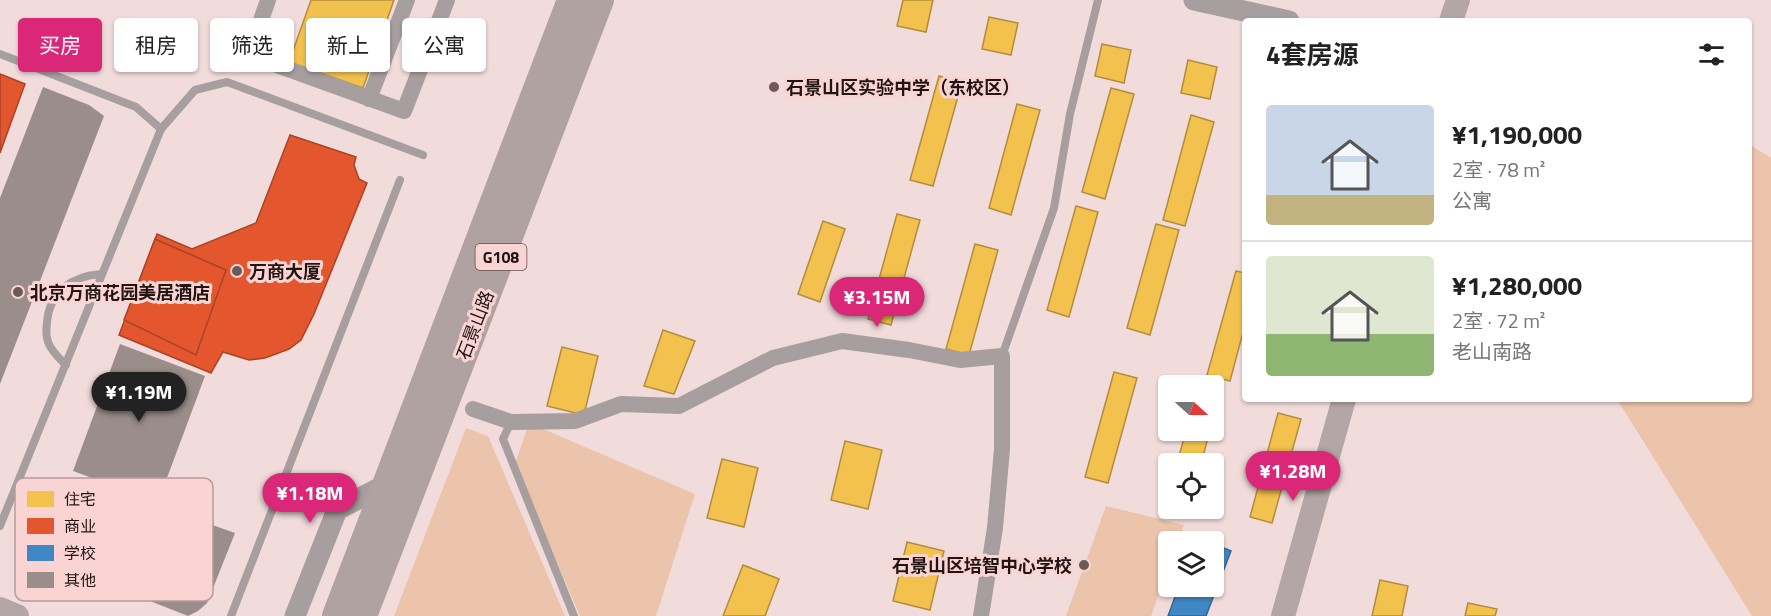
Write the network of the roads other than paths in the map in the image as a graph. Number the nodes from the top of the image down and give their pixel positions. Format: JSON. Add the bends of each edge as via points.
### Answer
{"nodes":[{"id":1,"x":268,"y":0,"type":"edge"},
{"id":2,"x":407,"y":0,"type":"edge"},
{"id":3,"x":447,"y":0,"type":"edge"},
{"id":4,"x":571,"y":0,"type":"edge"},
{"id":5,"x":600,"y":0,"type":"edge"},
{"id":6,"x":1098,"y":0,"type":"edge"},
{"id":7,"x":1194,"y":0,"type":"edge"},
{"id":8,"x":1458,"y":0,"type":"edge"},
{"id":9,"x":1275,"y":18,"type":"edge"},
{"id":10,"x":1452,"y":18,"type":"edge"},
{"id":11,"x":0,"y":54,"type":"edge"},
{"id":12,"x":369,"y":99,"type":"junction"},
{"id":13,"x":161,"y":129,"type":"junction"},
{"id":14,"x":423,"y":155,"type":"dead end"},
{"id":15,"x":400,"y":180,"type":"dead end"},
{"id":16,"x":101,"y":274,"type":"junction"},
{"id":17,"x":1002,"y":356,"type":"junction"},
{"id":18,"x":66,"y":365,"type":"junction"},
{"id":19,"x":1343,"y":402,"type":"edge"},
{"id":20,"x":473,"y":409,"type":"dead end"},
{"id":21,"x":511,"y":422,"type":"junction"},
{"id":22,"x":20,"y":478,"type":"edge"},
{"id":23,"x":385,"y":485,"type":"junction"},
{"id":24,"x":15,"y":489,"type":"edge"},
{"id":25,"x":0,"y":526,"type":"edge"},
{"id":26,"x":0,"y":609,"type":"edge"},
{"id":27,"x":16,"y":616,"type":"edge"},
{"id":28,"x":231,"y":616,"type":"edge"},
{"id":29,"x":295,"y":616,"type":"edge"},
{"id":30,"x":336,"y":616,"type":"edge"},
{"id":31,"x":363,"y":616,"type":"edge"},
{"id":32,"x":574,"y":616,"type":"edge"},
{"id":33,"x":981,"y":616,"type":"edge"},
{"id":34,"x":1283,"y":616,"type":"edge"}],
"edges":[{"from":1,"to":12,"type":"street","via":[[249,56]]},
{"from":2,"to":12,"type":"street"},
{"from":3,"to":12,"type":"street","via":[[404,111]]},
{"from":4,"to":23,"type":"highway","name":"石景山路","number":"G108"},
{"from":5,"to":31,"type":"highway","name":"石景山路","number":"G108"},
{"from":6,"to":17,"type":"lane","via":[[1070,114],[1054,208]]},
{"from":7,"to":9,"type":"street"},
{"from":8,"to":10,"type":"main road"},
{"from":11,"to":13,"type":"lane","via":[[136,107]]},
{"from":13,"to":14,"type":"lane","via":[[195,90],[227,81]]},
{"from":13,"to":16,"type":"lane"},
{"from":15,"to":28,"type":"lane"},
{"from":16,"to":18,"type":"lane"},
{"from":16,"to":18,"type":"lane","via":[[76,279],[62,288],[48,311],[48,343]]},
{"from":17,"to":21,"type":"street","via":[[960,360],[843,341],[773,358],[679,406],[621,404],[575,422]]},
{"from":17,"to":33,"type":"street","via":[[1002,449]]},
{"from":18,"to":22,"type":"lane"},
{"from":19,"to":34,"type":"main road"},
{"from":20,"to":21,"type":"street"},
{"from":21,"to":32,"type":"lane","via":[[503,439]]},
{"from":23,"to":29,"type":"street","via":[[337,510]]},
{"from":23,"to":30,"type":"highway","name":"石景山路","number":"G108"},
{"from":24,"to":25,"type":"lane"},
{"from":26,"to":27,"type":"main road"}]}
